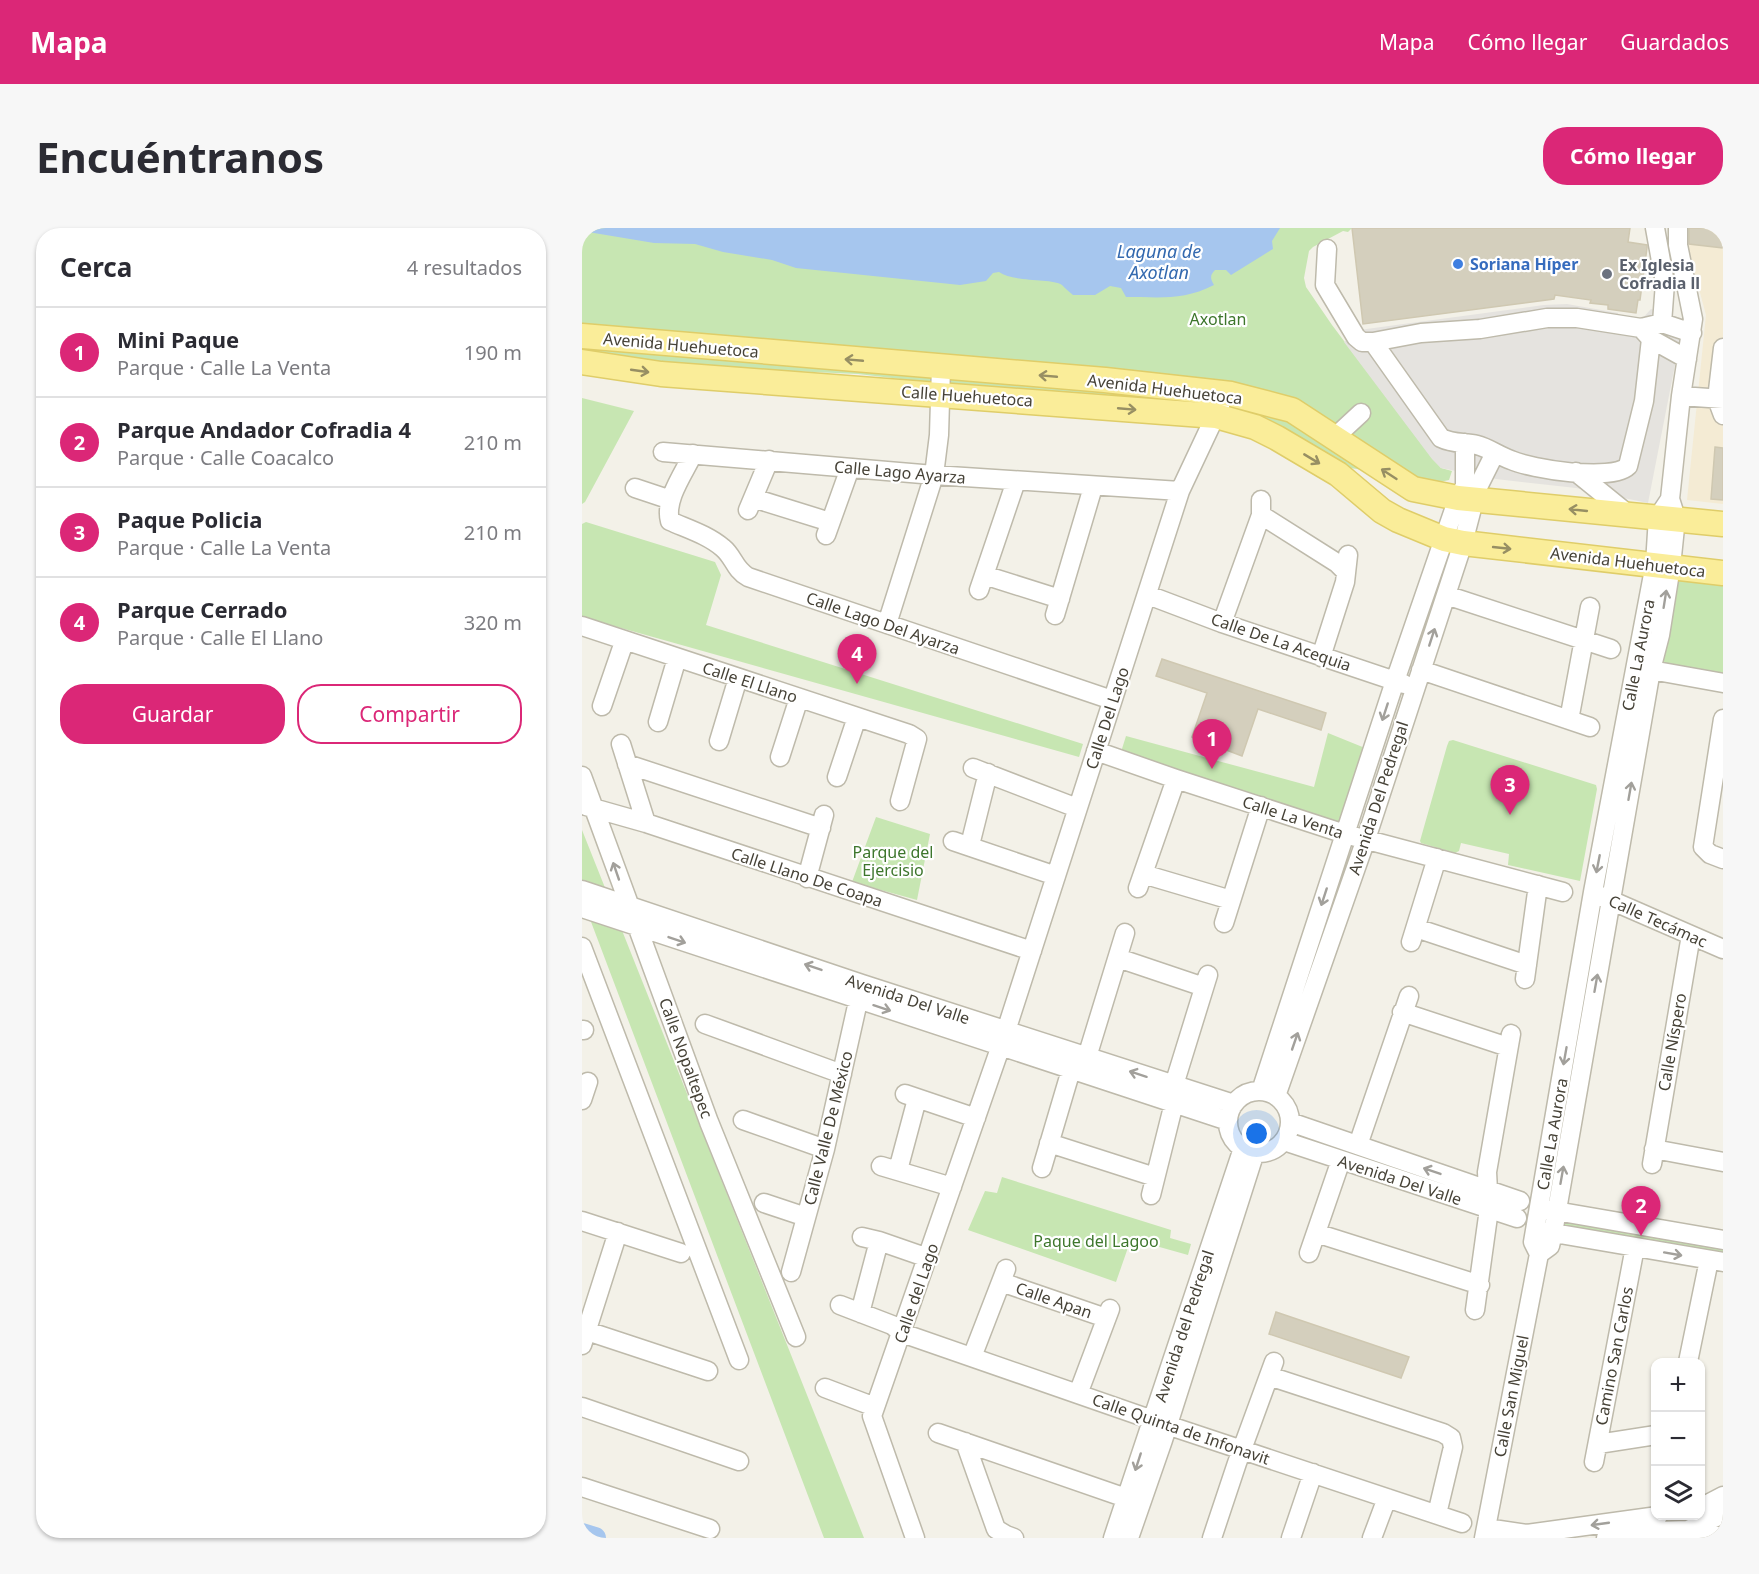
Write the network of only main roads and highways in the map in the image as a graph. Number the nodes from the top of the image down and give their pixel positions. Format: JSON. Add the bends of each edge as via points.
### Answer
{"nodes":[{"id":1,"x":582,"y":336,"type":"edge"},
{"id":2,"x":582,"y":362,"type":"edge"},
{"id":3,"x":1338,"y":474,"type":"joint"},
{"id":4,"x":1721,"y":523,"type":"edge"},
{"id":5,"x":1723,"y":573,"type":"edge"}],
"edges":[{"from":4,"to":1,"type":"main road","name":"Avenida Huehuetoca","one_way":true,"via":[[1668,512],[1629,515],[1413,489],[1292,410],[1226,394],[1105,380]]},
{"from":2,"to":3,"type":"main road","name":"Calle Huehuetoca","one_way":true,"via":[[661,374],[1216,416],[1255,427]]},
{"from":3,"to":5,"type":"main road","name":"Avenida Huehuetoca","one_way":true,"via":[[1382,511],[1454,541]]}]}
